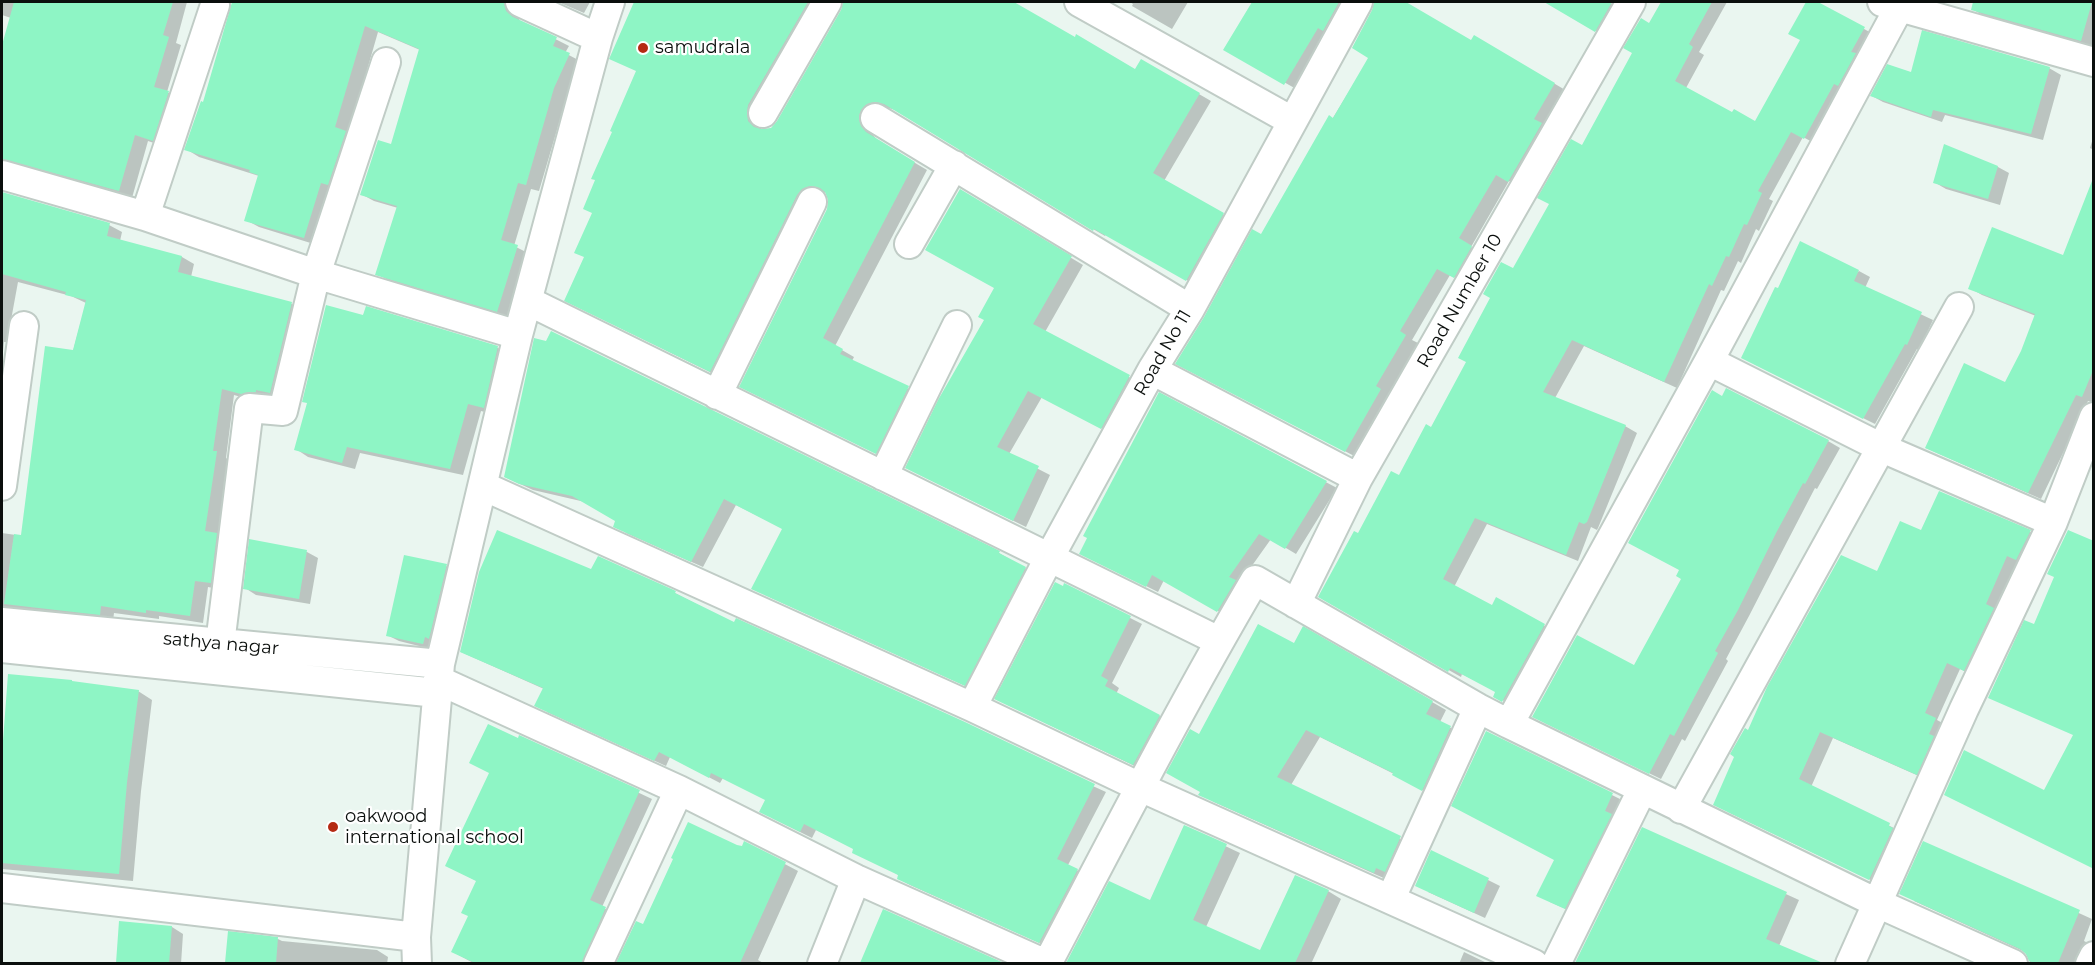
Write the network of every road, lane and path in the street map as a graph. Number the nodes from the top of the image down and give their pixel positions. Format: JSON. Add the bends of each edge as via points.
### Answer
{"nodes":[{"id":1,"x":520,"y":2,"type":"edge"},
{"id":2,"x":610,"y":2,"type":"edge"},
{"id":3,"x":827,"y":2,"type":"edge"},
{"id":4,"x":1079,"y":2,"type":"edge"},
{"id":5,"x":1358,"y":2,"type":"edge"},
{"id":6,"x":1631,"y":2,"type":"edge"},
{"id":7,"x":1890,"y":4,"type":"edge"},
{"id":8,"x":215,"y":5,"type":"dead end"},
{"id":9,"x":598,"y":38,"type":"junction"},
{"id":10,"x":386,"y":62,"type":"dead end"},
{"id":11,"x":2094,"y":62,"type":"edge"},
{"id":12,"x":763,"y":113,"type":"dead end"},
{"id":13,"x":875,"y":118,"type":"dead end"},
{"id":14,"x":1292,"y":121,"type":"junction"},
{"id":15,"x":954,"y":165,"type":"junction"},
{"id":16,"x":2,"y":175,"type":"edge"},
{"id":17,"x":812,"y":202,"type":"dead end"},
{"id":18,"x":145,"y":216,"type":"junction"},
{"id":19,"x":909,"y":244,"type":"dead end"},
{"id":20,"x":316,"y":274,"type":"junction"},
{"id":21,"x":528,"y":301,"type":"junction"},
{"id":22,"x":1959,"y":307,"type":"dead end"},
{"id":23,"x":1190,"y":309,"type":"junction"},
{"id":24,"x":957,"y":325,"type":"dead end"},
{"id":25,"x":24,"y":326,"type":"dead end"},
{"id":26,"x":518,"y":335,"type":"junction"},
{"id":27,"x":1709,"y":361,"type":"junction"},
{"id":28,"x":1152,"y":370,"type":"junction"},
{"id":29,"x":717,"y":395,"type":"junction"},
{"id":30,"x":2094,"y":417,"type":"edge"},
{"id":31,"x":1882,"y":448,"type":"junction"},
{"id":32,"x":883,"y":476,"type":"junction"},
{"id":33,"x":1358,"y":478,"type":"junction"},
{"id":34,"x":2,"y":486,"type":"edge"},
{"id":35,"x":483,"y":486,"type":"junction"},
{"id":36,"x":2053,"y":522,"type":"junction"},
{"id":37,"x":1049,"y":558,"type":"junction"},
{"id":38,"x":1296,"y":604,"type":"junction"},
{"id":39,"x":2,"y":622,"type":"edge"},
{"id":40,"x":1219,"y":641,"type":"junction"},
{"id":41,"x":220,"y":644,"type":"junction"},
{"id":42,"x":2,"y":648,"type":"edge"},
{"id":43,"x":438,"y":679,"type":"junction"},
{"id":44,"x":972,"y":707,"type":"junction"},
{"id":45,"x":1478,"y":708,"type":"junction"},
{"id":46,"x":1509,"y":724,"type":"junction"},
{"id":47,"x":1140,"y":787,"type":"junction"},
{"id":48,"x":680,"y":790,"type":"junction"},
{"id":49,"x":1642,"y":790,"type":"junction"},
{"id":50,"x":1681,"y":809,"type":"junction"},
{"id":51,"x":856,"y":879,"type":"junction"},
{"id":52,"x":2,"y":888,"type":"edge"},
{"id":53,"x":1391,"y":898,"type":"junction"},
{"id":54,"x":1877,"y":903,"type":"junction"},
{"id":55,"x":417,"y":950,"type":"edge"},
{"id":56,"x":2094,"y":956,"type":"edge"},
{"id":57,"x":598,"y":963,"type":"edge"},
{"id":58,"x":822,"y":963,"type":"edge"},
{"id":59,"x":1047,"y":963,"type":"edge"},
{"id":60,"x":1534,"y":963,"type":"edge"},
{"id":61,"x":1556,"y":963,"type":"edge"},
{"id":62,"x":1850,"y":963,"type":"edge"},
{"id":63,"x":2013,"y":963,"type":"edge"},
{"id":64,"x":2090,"y":963,"type":"edge"}],
"edges":[{"from":1,"to":9,"type":"street"},
{"from":2,"to":9,"type":"street"},
{"from":3,"to":12,"type":"street"},
{"from":4,"to":14,"type":"street"},
{"from":5,"to":14,"type":"street","name":"Road No 11"},
{"from":6,"to":33,"type":"street","name":"Road Number 10"},
{"from":7,"to":11,"type":"street"},
{"from":7,"to":27,"type":"street"},
{"from":8,"to":18,"type":"street"},
{"from":9,"to":21,"type":"street"},
{"from":10,"to":20,"type":"street"},
{"from":13,"to":15,"type":"street"},
{"from":14,"to":23,"type":"street","name":"Road No 11"},
{"from":15,"to":19,"type":"street"},
{"from":15,"to":23,"type":"street"},
{"from":16,"to":18,"type":"street"},
{"from":17,"to":29,"type":"street"},
{"from":18,"to":20,"type":"street"},
{"from":20,"to":26,"type":"street"},
{"from":20,"to":41,"type":"street","via":[[283,411],[249,408]]},
{"from":21,"to":26,"type":"street"},
{"from":21,"to":29,"type":"street"},
{"from":22,"to":31,"type":"street"},
{"from":23,"to":28,"type":"street","name":"Road No 11"},
{"from":24,"to":32,"type":"street"},
{"from":25,"to":34,"type":"street"},
{"from":26,"to":35,"type":"street"},
{"from":27,"to":31,"type":"street"},
{"from":27,"to":46,"type":"street"},
{"from":28,"to":33,"type":"street"},
{"from":28,"to":37,"type":"street","name":"Road No 11"},
{"from":29,"to":32,"type":"street"},
{"from":30,"to":36,"type":"street"},
{"from":31,"to":36,"type":"street"},
{"from":31,"to":50,"type":"street"},
{"from":32,"to":37,"type":"street"},
{"from":33,"to":38,"type":"street","name":"Road Number 10"},
{"from":35,"to":43,"type":"street"},
{"from":35,"to":44,"type":"street"},
{"from":36,"to":54,"type":"street"},
{"from":37,"to":40,"type":"street"},
{"from":37,"to":44,"type":"street","name":"Road No 11"},
{"from":38,"to":40,"type":"street","via":[[1255,580]]},
{"from":38,"to":45,"type":"street"},
{"from":39,"to":41,"type":"street","name":"sathya nagar"},
{"from":40,"to":47,"type":"street"},
{"from":41,"to":43,"type":"street","name":"sathya nagar"},
{"from":42,"to":43,"type":"street","name":"sathya nagar"},
{"from":43,"to":48,"type":"street"},
{"from":43,"to":55,"type":"street"},
{"from":44,"to":47,"type":"street"},
{"from":45,"to":46,"type":"street"},
{"from":45,"to":53,"type":"street"},
{"from":46,"to":49,"type":"street"},
{"from":47,"to":53,"type":"street"},
{"from":47,"to":59,"type":"street"},
{"from":48,"to":51,"type":"street"},
{"from":48,"to":57,"type":"street"},
{"from":49,"to":50,"type":"street"},
{"from":49,"to":61,"type":"street"},
{"from":50,"to":54,"type":"street"},
{"from":51,"to":58,"type":"street"},
{"from":51,"to":59,"type":"street"},
{"from":52,"to":55,"type":"street"},
{"from":53,"to":60,"type":"street"},
{"from":54,"to":62,"type":"street"},
{"from":54,"to":63,"type":"street"},
{"from":56,"to":64,"type":"street"}]}
